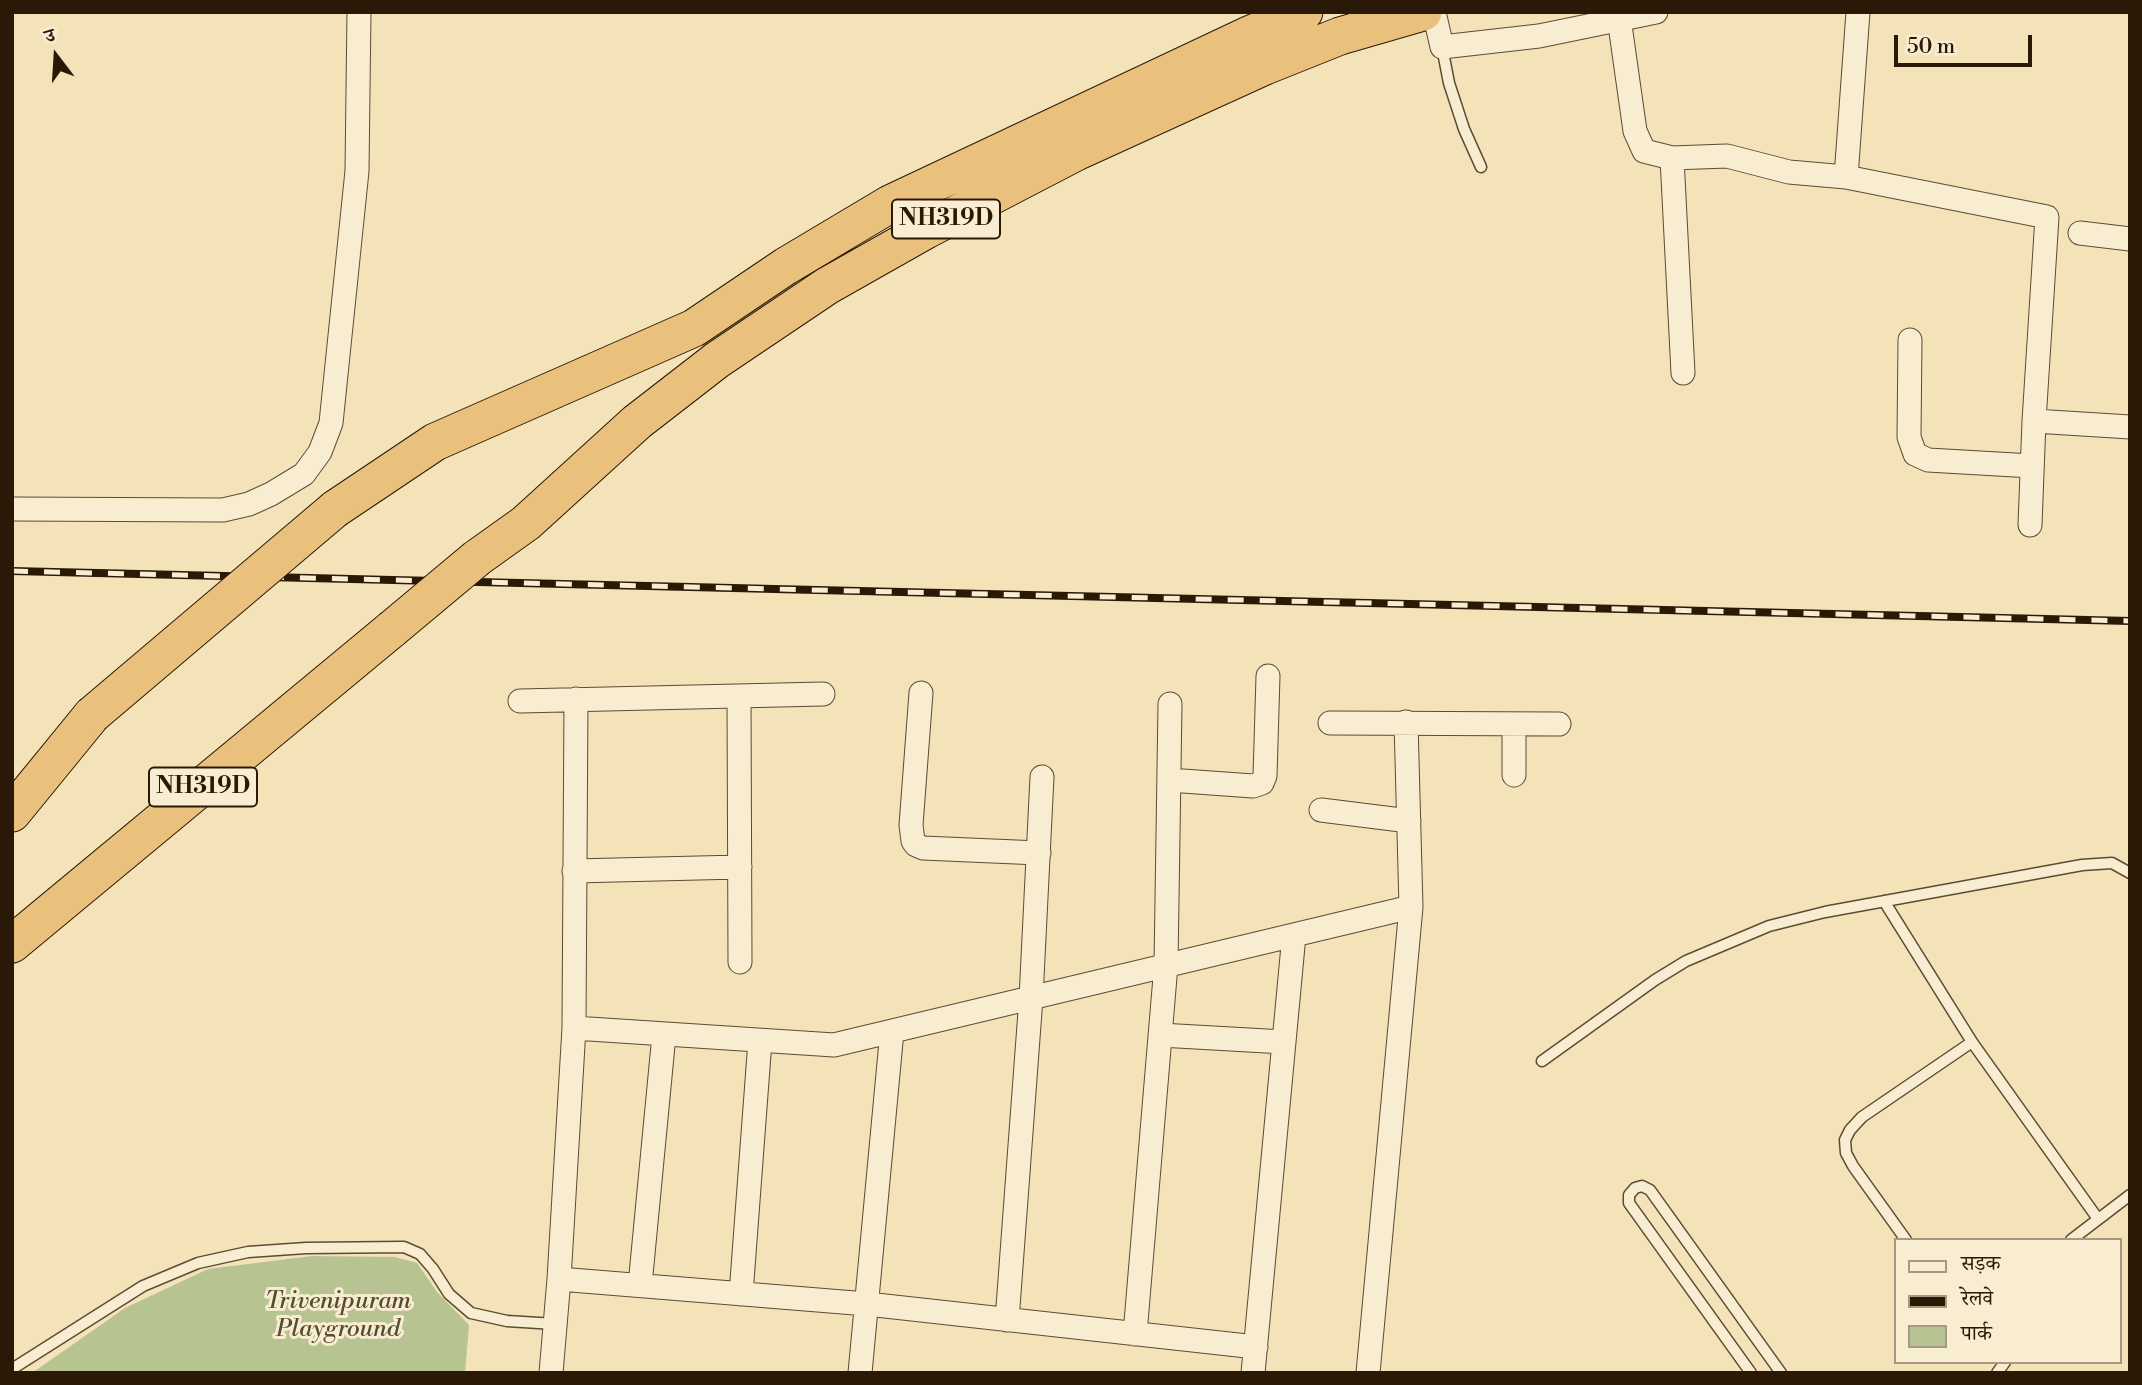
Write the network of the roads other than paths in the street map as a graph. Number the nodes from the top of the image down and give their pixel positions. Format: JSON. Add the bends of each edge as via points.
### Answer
{"nodes":[{"id":1,"x":359,"y":12,"type":"edge"},
{"id":2,"x":1304,"y":12,"type":"edge"},
{"id":3,"x":1423,"y":12,"type":"edge"},
{"id":4,"x":1434,"y":12,"type":"edge"},
{"id":5,"x":1656,"y":12,"type":"edge"},
{"id":6,"x":1858,"y":12,"type":"edge"},
{"id":7,"x":1619,"y":18,"type":"junction"},
{"id":8,"x":1442,"y":47,"type":"junction"},
{"id":9,"x":1672,"y":158,"type":"junction"},
{"id":10,"x":1481,"y":167,"type":"dead end"},
{"id":11,"x":1846,"y":177,"type":"junction"},
{"id":12,"x":2080,"y":233,"type":"dead end"},
{"id":13,"x":2130,"y":239,"type":"edge"},
{"id":14,"x":1910,"y":340,"type":"dead end"},
{"id":15,"x":1683,"y":373,"type":"dead end"},
{"id":16,"x":2034,"y":421,"type":"junction"},
{"id":17,"x":2130,"y":427,"type":"edge"},
{"id":18,"x":2032,"y":466,"type":"junction"},
{"id":19,"x":12,"y":509,"type":"edge"},
{"id":20,"x":2030,"y":524,"type":"dead end"},
{"id":21,"x":1268,"y":676,"type":"dead end"},
{"id":22,"x":921,"y":692,"type":"dead end"},
{"id":23,"x":823,"y":694,"type":"dead end"},
{"id":24,"x":739,"y":696,"type":"junction"},
{"id":25,"x":576,"y":699,"type":"junction"},
{"id":26,"x":520,"y":701,"type":"dead end"},
{"id":27,"x":1170,"y":704,"type":"dead end"},
{"id":28,"x":1406,"y":722,"type":"junction"},
{"id":29,"x":1330,"y":723,"type":"dead end"},
{"id":30,"x":1514,"y":723,"type":"junction"},
{"id":31,"x":1559,"y":724,"type":"dead end"},
{"id":32,"x":1514,"y":775,"type":"dead end"},
{"id":33,"x":1042,"y":777,"type":"dead end"},
{"id":34,"x":1169,"y":780,"type":"junction"},
{"id":35,"x":1321,"y":810,"type":"dead end"},
{"id":36,"x":12,"y":813,"type":"edge"},
{"id":37,"x":1409,"y":821,"type":"junction"},
{"id":38,"x":1039,"y":853,"type":"junction"},
{"id":39,"x":740,"y":867,"type":"junction"},
{"id":40,"x":575,"y":872,"type":"junction"},
{"id":41,"x":2130,"y":873,"type":"edge"},
{"id":42,"x":1884,"y":901,"type":"junction"},
{"id":43,"x":1411,"y":907,"type":"junction"},
{"id":44,"x":1294,"y":935,"type":"junction"},
{"id":45,"x":12,"y":944,"type":"edge"},
{"id":46,"x":740,"y":962,"type":"dead end"},
{"id":47,"x":1167,"y":965,"type":"junction"},
{"id":48,"x":1031,"y":998,"type":"junction"},
{"id":49,"x":573,"y":1028,"type":"junction"},
{"id":50,"x":892,"y":1031,"type":"junction"},
{"id":51,"x":664,"y":1035,"type":"junction"},
{"id":52,"x":1160,"y":1035,"type":"junction"},
{"id":53,"x":760,"y":1041,"type":"junction"},
{"id":54,"x":1284,"y":1042,"type":"junction"},
{"id":55,"x":1972,"y":1042,"type":"junction"},
{"id":56,"x":1542,"y":1061,"type":"dead end"},
{"id":57,"x":2130,"y":1195,"type":"edge"},
{"id":58,"x":2098,"y":1219,"type":"junction"},
{"id":59,"x":1905,"y":1238,"type":"edge"},
{"id":60,"x":2074,"y":1238,"type":"edge"},
{"id":61,"x":559,"y":1279,"type":"junction"},
{"id":62,"x":640,"y":1285,"type":"junction"},
{"id":63,"x":741,"y":1294,"type":"junction"},
{"id":64,"x":867,"y":1304,"type":"junction"},
{"id":65,"x":1007,"y":1320,"type":"junction"},
{"id":66,"x":555,"y":1324,"type":"junction"},
{"id":67,"x":1135,"y":1334,"type":"junction"},
{"id":68,"x":1256,"y":1347,"type":"junction"},
{"id":69,"x":12,"y":1369,"type":"edge"},
{"id":70,"x":551,"y":1373,"type":"edge"},
{"id":71,"x":860,"y":1373,"type":"edge"},
{"id":72,"x":1253,"y":1373,"type":"edge"},
{"id":73,"x":1368,"y":1373,"type":"edge"},
{"id":74,"x":1751,"y":1373,"type":"edge"},
{"id":75,"x":1781,"y":1373,"type":"edge"}],
"edges":[{"from":1,"to":19,"type":"street","via":[[357,171],[331,424],[320,452],[304,474],[271,494],[223,510]]},
{"from":2,"to":36,"type":"highway","number":"NH319D","bridge":true,"via":[[890,204],[694,328],[435,442],[335,509],[92,715]]},
{"from":3,"to":45,"type":"highway","number":"NH319D","bridge":true,"via":[[1340,36],[1265,66],[1076,152],[827,286],[717,360],[637,422],[526,523],[477,558]]},
{"from":4,"to":8,"type":"street"},
{"from":5,"to":7,"type":"street"},
{"from":6,"to":11,"type":"street"},
{"from":7,"to":8,"type":"street","via":[[1539,36]]},
{"from":7,"to":9,"type":"street","via":[[1638,143],[1644,151]]},
{"from":8,"to":10,"type":"lane","via":[[1464,130]]},
{"from":9,"to":11,"type":"street","via":[[1727,156],[1790,172]]},
{"from":9,"to":15,"type":"street"},
{"from":11,"to":16,"type":"street","via":[[2047,217]]},
{"from":12,"to":13,"type":"street"},
{"from":14,"to":18,"type":"street","via":[[1909,437],[1915,454],[1928,460]]},
{"from":16,"to":17,"type":"street"},
{"from":16,"to":18,"type":"street"},
{"from":18,"to":20,"type":"street"},
{"from":21,"to":34,"type":"street","via":[[1262,783]]},
{"from":22,"to":38,"type":"street","via":[[913,841],[923,848]]},
{"from":23,"to":24,"type":"street"},
{"from":24,"to":25,"type":"street"},
{"from":24,"to":39,"type":"street"},
{"from":25,"to":26,"type":"street"},
{"from":25,"to":40,"type":"street"},
{"from":27,"to":34,"type":"street"},
{"from":28,"to":29,"type":"street"},
{"from":28,"to":30,"type":"street"},
{"from":28,"to":37,"type":"street"},
{"from":30,"to":31,"type":"street"},
{"from":30,"to":32,"type":"street"},
{"from":33,"to":38,"type":"street"},
{"from":34,"to":47,"type":"street"},
{"from":35,"to":37,"type":"street"},
{"from":37,"to":43,"type":"street"},
{"from":38,"to":48,"type":"street"},
{"from":39,"to":40,"type":"street"},
{"from":39,"to":46,"type":"street"},
{"from":40,"to":49,"type":"street"},
{"from":41,"to":42,"type":"lane","via":[[2119,865],[2101,863]]},
{"from":42,"to":55,"type":"lane"},
{"from":42,"to":56,"type":"lane","via":[[1769,926],[1686,961]]},
{"from":43,"to":44,"type":"street"},
{"from":43,"to":73,"type":"street"},
{"from":44,"to":47,"type":"street"},
{"from":44,"to":54,"type":"street"},
{"from":47,"to":48,"type":"street"},
{"from":47,"to":52,"type":"street"},
{"from":48,"to":50,"type":"street"},
{"from":48,"to":65,"type":"street"},
{"from":49,"to":51,"type":"street"},
{"from":49,"to":61,"type":"street"},
{"from":50,"to":53,"type":"street","via":[[834,1045]]},
{"from":50,"to":64,"type":"street"},
{"from":51,"to":53,"type":"street"},
{"from":51,"to":62,"type":"street"},
{"from":52,"to":54,"type":"street"},
{"from":52,"to":67,"type":"street"},
{"from":53,"to":63,"type":"street"},
{"from":54,"to":68,"type":"street"},
{"from":55,"to":58,"type":"lane"},
{"from":55,"to":59,"type":"lane","via":[[1862,1117],[1845,1140],[1853,1166]]},
{"from":57,"to":58,"type":"lane"},
{"from":58,"to":60,"type":"lane"},
{"from":61,"to":62,"type":"street"},
{"from":61,"to":66,"type":"street"},
{"from":62,"to":63,"type":"street"},
{"from":63,"to":64,"type":"street"},
{"from":64,"to":65,"type":"street"},
{"from":64,"to":71,"type":"street"},
{"from":65,"to":67,"type":"street"},
{"from":66,"to":69,"type":"lane","via":[[471,1313],[449,1294],[420,1254],[404,1247],[248,1252],[198,1263],[143,1286]]},
{"from":66,"to":70,"type":"street"},
{"from":67,"to":68,"type":"street"},
{"from":68,"to":72,"type":"street"},
{"from":74,"to":75,"type":"lane","via":[[1629,1203],[1635,1188],[1650,1190]]}]}
